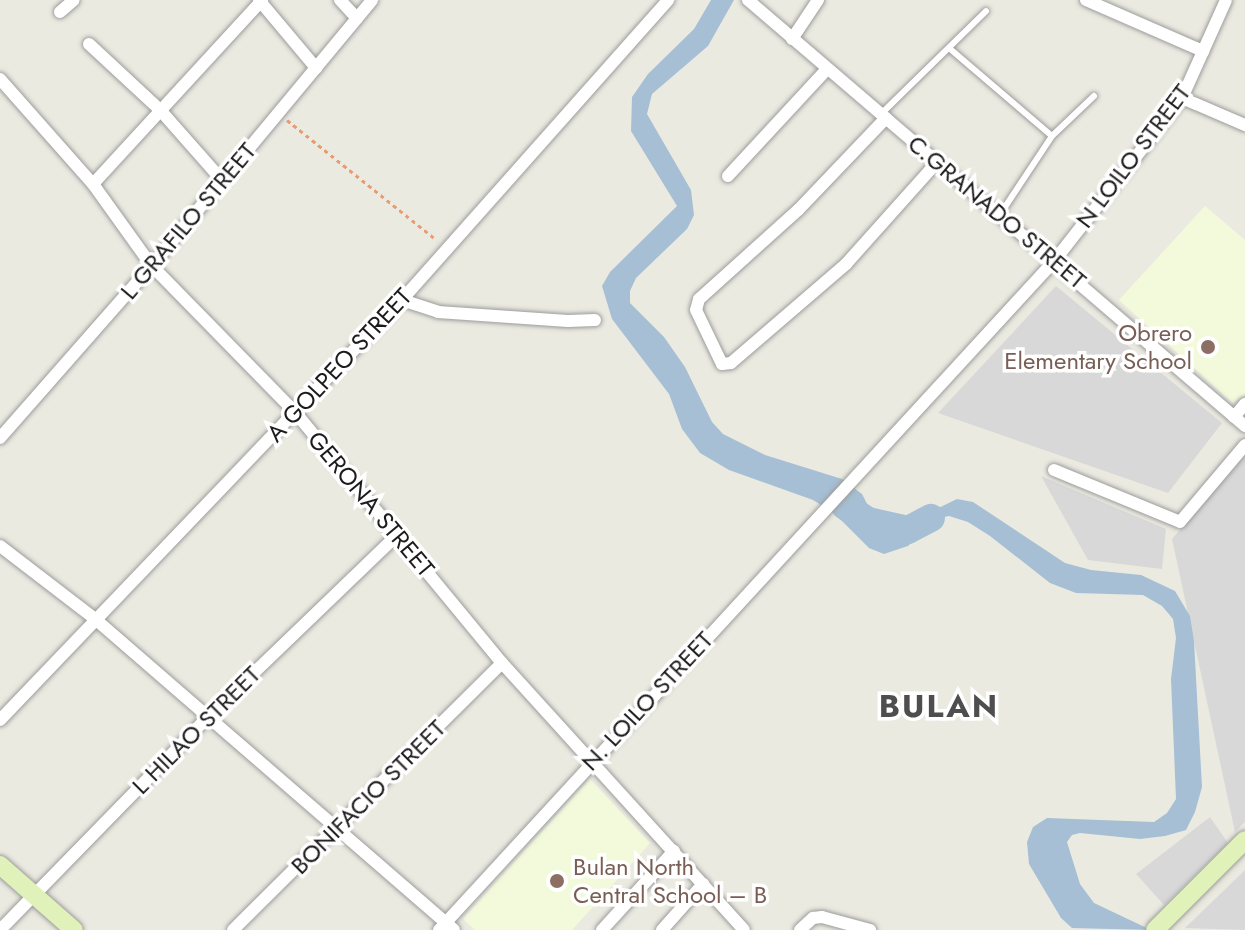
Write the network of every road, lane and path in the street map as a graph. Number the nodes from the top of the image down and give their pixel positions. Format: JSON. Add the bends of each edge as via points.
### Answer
{"nodes":[{"id":1,"x":74,"y":0,"type":"edge"},
{"id":2,"x":261,"y":0,"type":"edge"},
{"id":3,"x":340,"y":0,"type":"edge"},
{"id":4,"x":372,"y":0,"type":"edge"},
{"id":5,"x":668,"y":0,"type":"edge"},
{"id":6,"x":748,"y":0,"type":"edge"},
{"id":7,"x":818,"y":0,"type":"edge"},
{"id":8,"x":1226,"y":0,"type":"edge"},
{"id":9,"x":1092,"y":1,"type":"edge"},
{"id":10,"x":986,"y":11,"type":"dead end"},
{"id":11,"x":60,"y":12,"type":"dead end"},
{"id":12,"x":357,"y":18,"type":"junction"},
{"id":13,"x":792,"y":39,"type":"junction"},
{"id":14,"x":89,"y":44,"type":"dead end"},
{"id":15,"x":949,"y":48,"type":"junction"},
{"id":16,"x":1203,"y":51,"type":"junction"},
{"id":17,"x":316,"y":68,"type":"junction"},
{"id":18,"x":827,"y":69,"type":"junction"},
{"id":19,"x":0,"y":79,"type":"edge"},
{"id":20,"x":1094,"y":96,"type":"dead end"},
{"id":21,"x":1182,"y":98,"type":"junction"},
{"id":22,"x":161,"y":111,"type":"junction"},
{"id":23,"x":278,"y":113,"type":"junction"},
{"id":24,"x":884,"y":116,"type":"junction"},
{"id":25,"x":1245,"y":125,"type":"edge"},
{"id":26,"x":1052,"y":136,"type":"junction"},
{"id":27,"x":938,"y":161,"type":"junction"},
{"id":28,"x":728,"y":176,"type":"dead end"},
{"id":29,"x":221,"y":179,"type":"junction"},
{"id":30,"x":93,"y":184,"type":"junction"},
{"id":31,"x":1001,"y":213,"type":"junction"},
{"id":32,"x":447,"y":248,"type":"junction"},
{"id":33,"x":1055,"y":260,"type":"junction"},
{"id":34,"x":151,"y":265,"type":"junction"},
{"id":35,"x":402,"y":300,"type":"junction"},
{"id":36,"x":595,"y":320,"type":"dead end"},
{"id":37,"x":1245,"y":404,"type":"edge"},
{"id":38,"x":295,"y":412,"type":"junction"},
{"id":39,"x":1234,"y":417,"type":"junction"},
{"id":40,"x":1245,"y":426,"type":"edge"},
{"id":41,"x":0,"y":438,"type":"edge"},
{"id":42,"x":1245,"y":445,"type":"edge"},
{"id":43,"x":1054,"y":470,"type":"dead end"},
{"id":44,"x":855,"y":473,"type":"joint"},
{"id":45,"x":397,"y":535,"type":"junction"},
{"id":46,"x":0,"y":546,"type":"edge"},
{"id":47,"x":94,"y":618,"type":"junction"},
{"id":48,"x":502,"y":663,"type":"junction"},
{"id":49,"x":207,"y":718,"type":"junction"},
{"id":50,"x":0,"y":720,"type":"edge"},
{"id":51,"x":591,"y":762,"type":"junction"},
{"id":52,"x":336,"y":830,"type":"junction"},
{"id":53,"x":1245,"y":840,"type":"edge"},
{"id":54,"x":674,"y":851,"type":"junction"},
{"id":55,"x":0,"y":865,"type":"edge"},
{"id":56,"x":703,"y":884,"type":"junction"},
{"id":57,"x":34,"y":895,"type":"junction"},
{"id":58,"x":1160,"y":925,"type":"edge"},
{"id":59,"x":446,"y":928,"type":"edge"},
{"id":60,"x":0,"y":930,"type":"edge"},
{"id":61,"x":74,"y":930,"type":"edge"},
{"id":62,"x":233,"y":930,"type":"edge"},
{"id":63,"x":602,"y":930,"type":"edge"},
{"id":64,"x":662,"y":930,"type":"edge"},
{"id":65,"x":744,"y":930,"type":"edge"},
{"id":66,"x":800,"y":930,"type":"edge"},
{"id":67,"x":870,"y":930,"type":"edge"}],
"edges":[{"from":1,"to":11,"type":"street"},
{"from":2,"to":17,"type":"street"},
{"from":2,"to":22,"type":"street"},
{"from":3,"to":12,"type":"street"},
{"from":4,"to":12,"type":"street","name":"L GRAFILO STREET"},
{"from":5,"to":32,"type":"street","name":"A GOLPEO STREET"},
{"from":6,"to":13,"type":"street","name":"C.GRANADO STREET"},
{"from":7,"to":13,"type":"street"},
{"from":8,"to":16,"type":"street","name":"N LOILO STREET"},
{"from":9,"to":16,"type":"street"},
{"from":10,"to":15,"type":"lane"},
{"from":12,"to":17,"type":"street","name":"L GRAFILO STREET"},
{"from":13,"to":18,"type":"street","name":"C.GRANADO STREET"},
{"from":14,"to":22,"type":"street"},
{"from":15,"to":24,"type":"lane"},
{"from":15,"to":26,"type":"lane"},
{"from":16,"to":21,"type":"street","name":"N LOILO STREET"},
{"from":17,"to":23,"type":"street","name":"L GRAFILO STREET"},
{"from":18,"to":24,"type":"street","name":"C.GRANADO STREET"},
{"from":18,"to":28,"type":"street"},
{"from":19,"to":30,"type":"street","name":"GERONA STREET"},
{"from":20,"to":26,"type":"lane"},
{"from":21,"to":25,"type":"street"},
{"from":21,"to":33,"type":"street","name":"N LOILO STREET"},
{"from":22,"to":29,"type":"street"},
{"from":22,"to":30,"type":"street"},
{"from":23,"to":29,"type":"street","name":"L GRAFILO STREET"},
{"from":23,"to":32,"type":"path"},
{"from":24,"to":27,"type":"street","name":"C.GRANADO STREET"},
{"from":24,"to":27,"type":"street","via":[[798,210],[699,299],[696,310],[722,364],[731,363],[846,264]]},
{"from":26,"to":31,"type":"lane"},
{"from":27,"to":31,"type":"street","name":"C.GRANADO STREET"},
{"from":29,"to":34,"type":"street","name":"L GRAFILO STREET"},
{"from":30,"to":34,"type":"street","name":"GERONA STREET"},
{"from":31,"to":33,"type":"street","name":"C.GRANADO STREET"},
{"from":32,"to":35,"type":"street","name":"A GOLPEO STREET"},
{"from":33,"to":39,"type":"street","name":"C.GRANADO STREET"},
{"from":33,"to":44,"type":"street","name":"N LOILO STREET"},
{"from":34,"to":38,"type":"street","name":"GERONA STREET"},
{"from":34,"to":41,"type":"street","name":"L GRAFILO STREET"},
{"from":35,"to":36,"type":"street","via":[[438,312]]},
{"from":35,"to":38,"type":"street","name":"A GOLPEO STREET"},
{"from":37,"to":39,"type":"street"},
{"from":38,"to":45,"type":"street","name":"GERONA STREET"},
{"from":38,"to":47,"type":"street","name":"A GOLPEO STREET"},
{"from":39,"to":40,"type":"street","name":"C.GRANADO STREET"},
{"from":42,"to":43,"type":"street","via":[[1180,522]]},
{"from":44,"to":51,"type":"street","name":"N. LOILO STREET"},
{"from":45,"to":48,"type":"street","name":"GERONA STREET"},
{"from":45,"to":49,"type":"street","name":"L HILAO STREET"},
{"from":46,"to":47,"type":"street"},
{"from":47,"to":49,"type":"street"},
{"from":47,"to":50,"type":"street","name":"A GOLPEO STREET"},
{"from":48,"to":51,"type":"street","name":"GERONA STREET"},
{"from":48,"to":52,"type":"street","name":"BONIFACIO STREET"},
{"from":49,"to":52,"type":"street"},
{"from":49,"to":57,"type":"street","name":"L HILAO STREET"},
{"from":51,"to":54,"type":"street","name":"GERONA STREET"},
{"from":51,"to":59,"type":"street","name":"N. LOILO STREET"},
{"from":52,"to":59,"type":"street"},
{"from":52,"to":62,"type":"street","name":"BONIFACIO STREET"},
{"from":53,"to":58,"type":"street"},
{"from":54,"to":56,"type":"street","name":"GERONA STREET"},
{"from":54,"to":63,"type":"street"},
{"from":55,"to":57,"type":"street"},
{"from":56,"to":64,"type":"street"},
{"from":56,"to":65,"type":"street","name":"GERONA STREET"},
{"from":57,"to":60,"type":"street","name":"L HILAO STREET"},
{"from":57,"to":61,"type":"street"},
{"from":66,"to":67,"type":"street","via":[[822,917]]}]}
